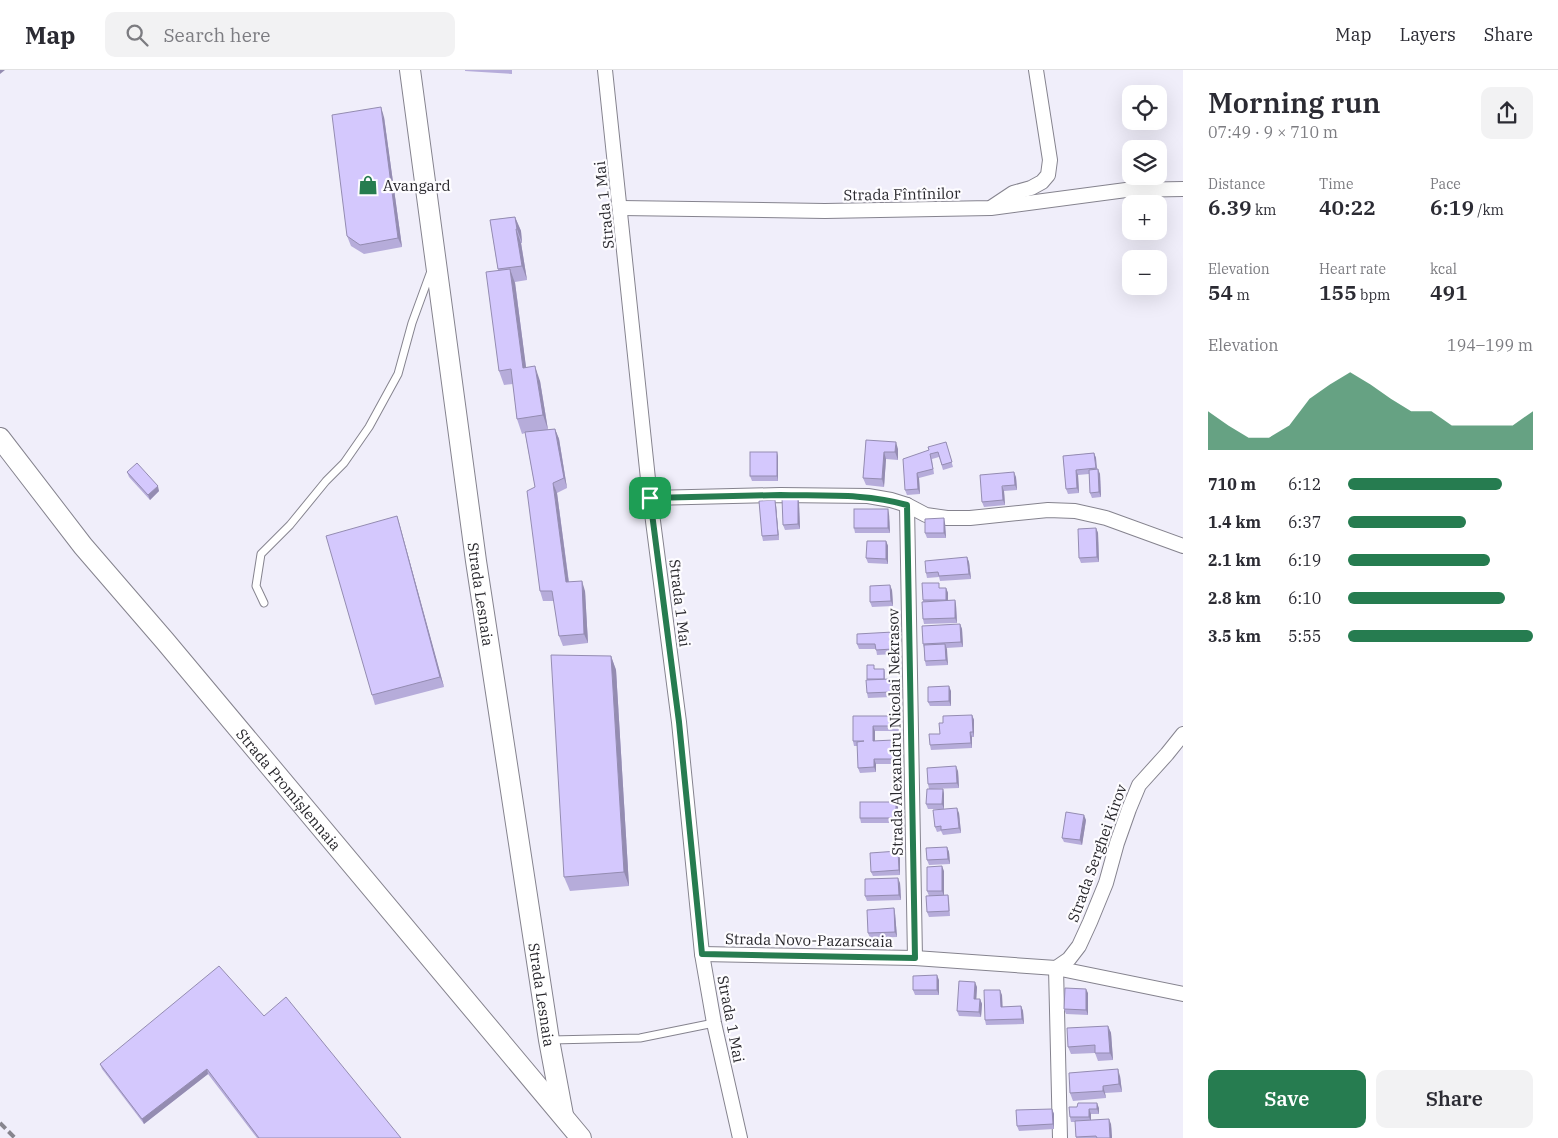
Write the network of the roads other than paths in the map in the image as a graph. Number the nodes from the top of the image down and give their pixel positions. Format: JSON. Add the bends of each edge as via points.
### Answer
{"nodes":[{"id":1,"x":410,"y":70,"type":"edge"},
{"id":2,"x":605,"y":70,"type":"edge"},
{"id":3,"x":1036,"y":70,"type":"edge"},
{"id":4,"x":1183,"y":189,"type":"edge"},
{"id":5,"x":621,"y":208,"type":"junction"},
{"id":6,"x":991,"y":208,"type":"junction"},
{"id":7,"x":436,"y":259,"type":"junction"},
{"id":8,"x":0,"y":438,"type":"edge"},
{"id":9,"x":650,"y":498,"type":"junction"},
{"id":10,"x":907,"y":505,"type":"junction"},
{"id":11,"x":1183,"y":546,"type":"edge"},
{"id":12,"x":264,"y":603,"type":"dead end"},
{"id":13,"x":1183,"y":734,"type":"edge"},
{"id":14,"x":702,"y":954,"type":"junction"},
{"id":15,"x":915,"y":958,"type":"junction"},
{"id":16,"x":1056,"y":968,"type":"junction"},
{"id":17,"x":1183,"y":994,"type":"edge"},
{"id":18,"x":714,"y":1023,"type":"junction"},
{"id":19,"x":549,"y":1040,"type":"junction"},
{"id":20,"x":563,"y":1115,"type":"junction"},
{"id":21,"x":581,"y":1138,"type":"edge"},
{"id":22,"x":740,"y":1138,"type":"edge"},
{"id":23,"x":1060,"y":1138,"type":"edge"}],
"edges":[{"from":1,"to":7,"type":"street","name":"Strada Lesnaia"},
{"from":2,"to":5,"type":"street","name":"Strada 1 Mai"},
{"from":3,"to":6,"type":"street","via":[[1050,160],[1048,175],[1032,188],[1012,193]]},
{"from":4,"to":6,"type":"street","name":"Strada Fîntînilor","via":[[1126,190]]},
{"from":5,"to":6,"type":"street","name":"Strada Fîntînilor","via":[[816,211]]},
{"from":5,"to":9,"type":"street","name":"Strada 1 Mai"},
{"from":7,"to":12,"type":"lane","via":[[412,323],[398,374],[368,427],[344,463],[261,554],[256,586]]},
{"from":7,"to":19,"type":"street","name":"Strada Lesnaia","via":[[476,561]]},
{"from":8,"to":20,"type":"street","name":"Strada Promîșlennaia","via":[[83,546]]},
{"from":9,"to":10,"type":"street","via":[[868,496]]},
{"from":9,"to":14,"type":"street","name":"Strada 1 Mai","via":[[679,722]]},
{"from":10,"to":11,"type":"street","via":[[926,515],[947,518],[1048,510],[1076,511],[1106,518]]},
{"from":10,"to":15,"type":"street","name":"Strada Alexandru Nicolai Nekrasov"},
{"from":13,"to":16,"type":"street","name":"Strada Serghei Kirov","via":[[1139,785],[1090,922],[1074,953]]},
{"from":14,"to":15,"type":"street","name":"Strada Novo-Pazarscaia"},
{"from":14,"to":18,"type":"street","name":"Strada 1 Mai"},
{"from":15,"to":16,"type":"street","name":"Strada Novo-Pazarscaia"},
{"from":16,"to":17,"type":"street","name":"Strada Novo-Pazarscaia"},
{"from":16,"to":23,"type":"street"},
{"from":18,"to":19,"type":"lane","via":[[640,1038]]},
{"from":18,"to":22,"type":"street","name":"Strada 1 Mai"},
{"from":19,"to":20,"type":"street","name":"Strada Lesnaia"},
{"from":20,"to":21,"type":"street","name":"Strada Promîșlennaia"}]}
